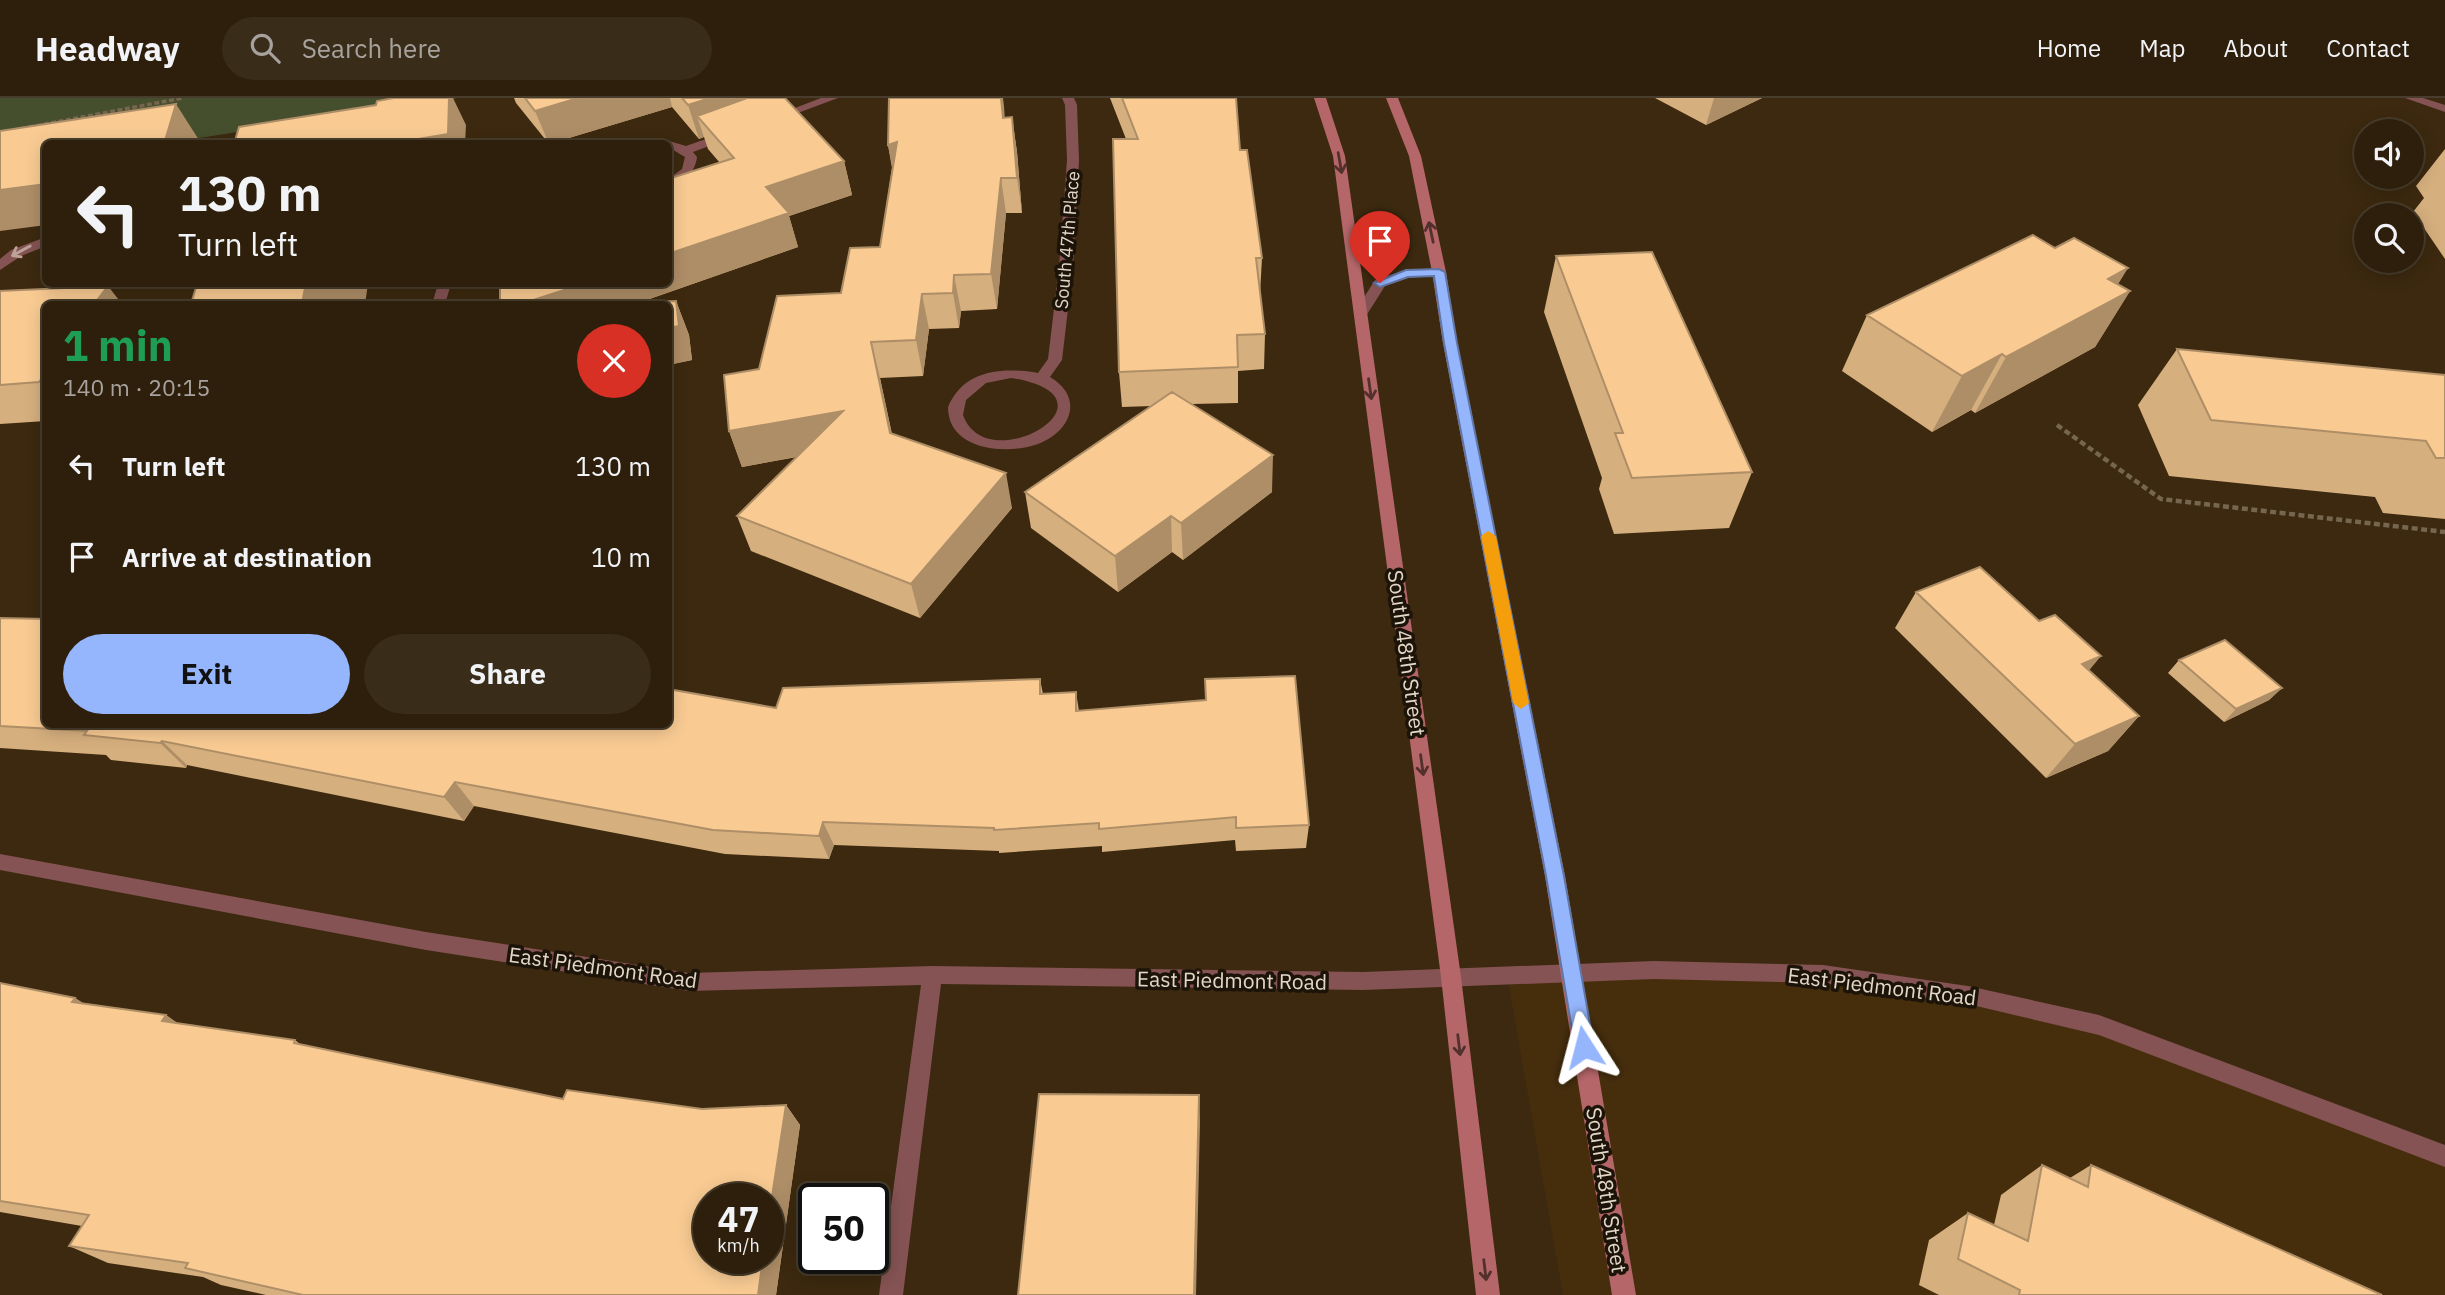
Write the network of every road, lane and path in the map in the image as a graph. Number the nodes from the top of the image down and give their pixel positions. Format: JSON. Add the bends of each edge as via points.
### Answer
{"nodes":[{"id":1,"x":183,"y":98,"type":"edge"},
{"id":2,"x":832,"y":98,"type":"edge"},
{"id":3,"x":1068,"y":98,"type":"edge"},
{"id":4,"x":1320,"y":98,"type":"edge"},
{"id":5,"x":1392,"y":98,"type":"edge"},
{"id":6,"x":2412,"y":98,"type":"edge"},
{"id":7,"x":2445,"y":109,"type":"edge"},
{"id":8,"x":768,"y":121,"type":"edge"},
{"id":9,"x":18,"y":129,"type":"edge"},
{"id":10,"x":742,"y":130,"type":"edge"},
{"id":11,"x":672,"y":145,"type":"edge"},
{"id":12,"x":686,"y":150,"type":"junction"},
{"id":13,"x":672,"y":181,"type":"edge"},
{"id":14,"x":42,"y":243,"type":"edge"},
{"id":15,"x":0,"y":266,"type":"edge"},
{"id":16,"x":1439,"y":272,"type":"junction"},
{"id":17,"x":64,"y":287,"type":"edge"},
{"id":18,"x":83,"y":287,"type":"edge"},
{"id":19,"x":1361,"y":313,"type":"junction"},
{"id":20,"x":1042,"y":377,"type":"junction"},
{"id":21,"x":2057,"y":425,"type":"dead end"},
{"id":22,"x":2445,"y":532,"type":"edge"},
{"id":23,"x":0,"y":862,"type":"edge"},
{"id":24,"x":1572,"y":973,"type":"junction"},
{"id":25,"x":932,"y":975,"type":"junction"},
{"id":26,"x":1451,"y":977,"type":"junction"},
{"id":27,"x":2445,"y":1156,"type":"edge"},
{"id":28,"x":891,"y":1295,"type":"edge"},
{"id":29,"x":1488,"y":1295,"type":"edge"},
{"id":30,"x":1624,"y":1295,"type":"edge"}],
"edges":[{"from":1,"to":9,"type":"path"},
{"from":2,"to":8,"type":"street"},
{"from":3,"to":20,"type":"street","name":"South 47th Place","via":[[1073,160],[1066,267],[1055,360]]},
{"from":4,"to":19,"type":"main road","name":"South 48th Street","one_way":true,"via":[[1339,156]]},
{"from":16,"to":5,"type":"main road","name":"South 48th Street","one_way":true,"via":[[1415,156]]},
{"from":6,"to":7,"type":"street"},
{"from":10,"to":12,"type":"street"},
{"from":11,"to":12,"type":"street"},
{"from":12,"to":13,"type":"street","via":[[691,164]]},
{"from":14,"to":15,"type":"street","one_way":true,"via":[[16,253]]},
{"from":16,"to":19,"type":"street","via":[[1406,274],[1380,283]]},
{"from":16,"to":24,"type":"main road","name":"South 48th Street"},
{"from":17,"to":18,"type":"street","via":[[49,292]]},
{"from":19,"to":26,"type":"main road","name":"South 48th Street","one_way":true},
{"from":20,"to":20,"type":"street","via":[[1011,373],[979,381],[958,399],[956,421],[974,439],[990,444],[1026,443],[1042,436],[1063,417],[1066,405],[1063,394]]},
{"from":21,"to":22,"type":"path","via":[[2161,499]]},
{"from":23,"to":25,"type":"street","name":"East Piedmont Road","via":[[426,941],[689,982]]},
{"from":24,"to":26,"type":"street","name":"East Piedmont Road"},
{"from":24,"to":27,"type":"street","name":"East Piedmont Road","via":[[1823,974],[1968,995],[2099,1025]]},
{"from":24,"to":30,"type":"main road","name":"South 48th Street"},
{"from":25,"to":26,"type":"street","name":"East Piedmont Road","via":[[1265,981]]},
{"from":25,"to":28,"type":"street"},
{"from":26,"to":29,"type":"main road","name":"South 48th Street","one_way":true}]}
